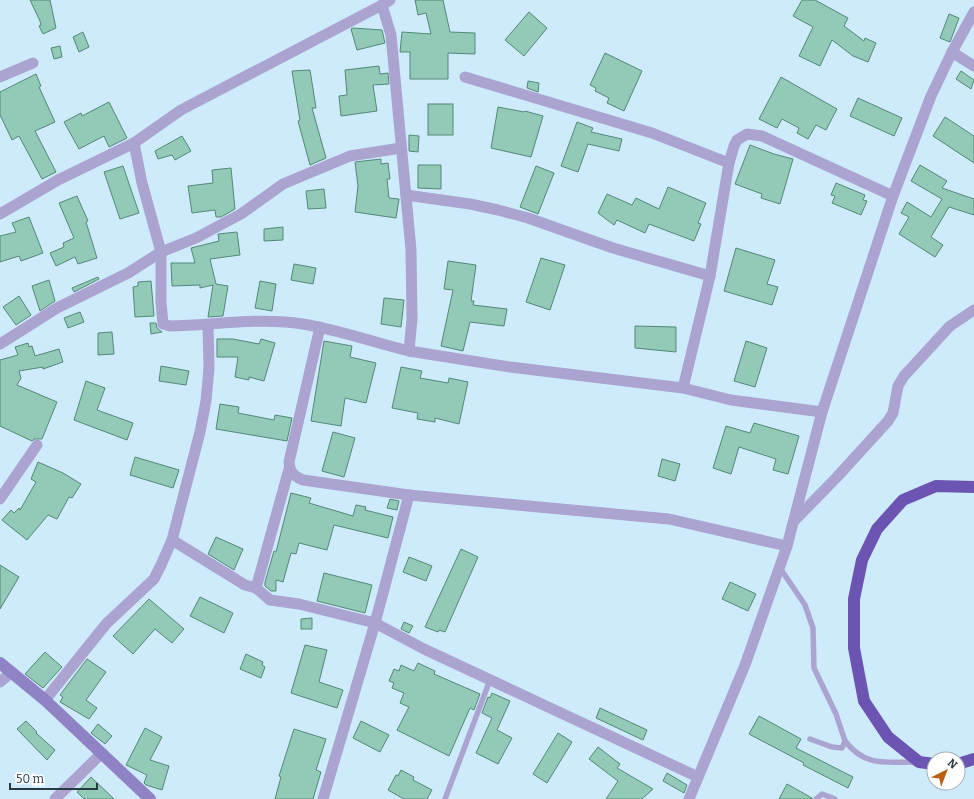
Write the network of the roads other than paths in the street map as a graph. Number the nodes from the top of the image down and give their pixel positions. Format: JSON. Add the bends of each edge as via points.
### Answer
{"nodes":[{"id":1,"x":386,"y":3,"type":"edge"},
{"id":2,"x":974,"y":12,"type":"edge"},
{"id":3,"x":952,"y":52,"type":"junction"},
{"id":4,"x":33,"y":63,"type":"dead end"},
{"id":5,"x":974,"y":66,"type":"edge"},
{"id":6,"x":0,"y":77,"type":"edge"},
{"id":7,"x":465,"y":77,"type":"dead end"},
{"id":8,"x":134,"y":143,"type":"junction"},
{"id":9,"x":402,"y":148,"type":"junction"},
{"id":10,"x":729,"y":163,"type":"junction"},
{"id":11,"x":406,"y":195,"type":"junction"},
{"id":12,"x":894,"y":196,"type":"junction"},
{"id":13,"x":0,"y":214,"type":"edge"},
{"id":14,"x":161,"y":252,"type":"junction"},
{"id":15,"x":710,"y":276,"type":"junction"},
{"id":16,"x":974,"y":310,"type":"edge"},
{"id":17,"x":208,"y":325,"type":"junction"},
{"id":18,"x":320,"y":328,"type":"junction"},
{"id":19,"x":0,"y":344,"type":"edge"},
{"id":20,"x":409,"y":352,"type":"junction"},
{"id":21,"x":683,"y":388,"type":"junction"},
{"id":22,"x":822,"y":412,"type":"junction"},
{"id":23,"x":37,"y":445,"type":"dead end"},
{"id":24,"x":290,"y":469,"type":"junction"},
{"id":25,"x":974,"y":487,"type":"edge"},
{"id":26,"x":410,"y":495,"type":"junction"},
{"id":27,"x":0,"y":499,"type":"edge"},
{"id":28,"x":793,"y":521,"type":"junction"},
{"id":29,"x":172,"y":540,"type":"junction"},
{"id":30,"x":787,"y":546,"type":"junction"},
{"id":31,"x":780,"y":568,"type":"junction"},
{"id":32,"x":256,"y":588,"type":"junction"},
{"id":33,"x":374,"y":623,"type":"junction"},
{"id":34,"x":0,"y":663,"type":"edge"},
{"id":35,"x":12,"y":672,"type":"junction"},
{"id":36,"x":490,"y":680,"type":"junction"},
{"id":37,"x":0,"y":682,"type":"edge"},
{"id":38,"x":45,"y":700,"type":"junction"},
{"id":39,"x":810,"y":739,"type":"dead end"},
{"id":40,"x":846,"y":741,"type":"junction"},
{"id":41,"x":102,"y":753,"type":"junction"},
{"id":42,"x":919,"y":762,"type":"junction"},
{"id":43,"x":926,"y":763,"type":"edge"},
{"id":44,"x":698,"y":777,"type":"junction"},
{"id":45,"x":55,"y":799,"type":"edge"},
{"id":46,"x":150,"y":799,"type":"edge"},
{"id":47,"x":323,"y":799,"type":"edge"},
{"id":48,"x":445,"y":799,"type":"edge"},
{"id":49,"x":689,"y":799,"type":"edge"},
{"id":50,"x":816,"y":799,"type":"edge"},
{"id":51,"x":835,"y":799,"type":"edge"}],
"edges":[{"from":1,"to":8,"type":"street","via":[[181,110]]},
{"from":1,"to":9,"type":"street"},
{"from":2,"to":3,"type":"street"},
{"from":3,"to":5,"type":"street"},
{"from":3,"to":12,"type":"street","via":[[931,96]]},
{"from":4,"to":6,"type":"street"},
{"from":7,"to":10,"type":"street","via":[[652,132]]},
{"from":8,"to":13,"type":"street","via":[[58,180]]},
{"from":8,"to":14,"type":"street"},
{"from":9,"to":11,"type":"street"},
{"from":9,"to":14,"type":"street","via":[[350,156],[290,181],[228,221]]},
{"from":10,"to":12,"type":"street","via":[[737,140],[747,134],[753,134]]},
{"from":10,"to":15,"type":"street"},
{"from":11,"to":15,"type":"street","via":[[498,210],[613,248]]},
{"from":11,"to":20,"type":"street","via":[[412,283]]},
{"from":12,"to":22,"type":"street"},
{"from":14,"to":17,"type":"street","via":[[163,324]]},
{"from":14,"to":19,"type":"street","via":[[128,273],[57,308]]},
{"from":15,"to":21,"type":"street"},
{"from":16,"to":28,"type":"street","via":[[950,326],[911,366],[900,381],[893,412],[888,421]]},
{"from":17,"to":18,"type":"street","via":[[278,322]]},
{"from":17,"to":29,"type":"street","via":[[209,368],[206,401]]},
{"from":18,"to":20,"type":"street"},
{"from":18,"to":24,"type":"street","via":[[289,462]]},
{"from":20,"to":21,"type":"street"},
{"from":21,"to":22,"type":"street","via":[[731,400]]},
{"from":22,"to":28,"type":"street"},
{"from":23,"to":27,"type":"street"},
{"from":24,"to":26,"type":"street","via":[[292,474],[303,480]]},
{"from":24,"to":32,"type":"street"},
{"from":25,"to":42,"type":"highway","via":[[936,486],[903,500],[877,529],[862,560],[854,599],[854,648],[864,701],[888,737]]},
{"from":26,"to":30,"type":"street","via":[[669,519]]},
{"from":26,"to":33,"type":"street"},
{"from":28,"to":30,"type":"street"},
{"from":29,"to":32,"type":"street","via":[[246,585]]},
{"from":29,"to":38,"type":"street","via":[[154,579],[106,624]]},
{"from":30,"to":31,"type":"street"},
{"from":31,"to":40,"type":"lane","via":[[807,611],[813,628],[814,668]]},
{"from":31,"to":44,"type":"street","via":[[745,666]]},
{"from":32,"to":33,"type":"street","via":[[270,600],[299,604]]},
{"from":33,"to":36,"type":"street"},
{"from":33,"to":47,"type":"street"},
{"from":34,"to":35,"type":"street"},
{"from":35,"to":37,"type":"street"},
{"from":35,"to":38,"type":"street"},
{"from":36,"to":44,"type":"street"},
{"from":36,"to":48,"type":"lane"},
{"from":38,"to":41,"type":"street"},
{"from":39,"to":40,"type":"lane","via":[[842,748]]},
{"from":40,"to":42,"type":"lane","via":[[854,752],[866,759],[878,762]]},
{"from":41,"to":45,"type":"street"},
{"from":41,"to":46,"type":"street"},
{"from":42,"to":43,"type":"highway"},
{"from":44,"to":49,"type":"street"},
{"from":50,"to":51,"type":"lane","via":[[822,794]]}]}
